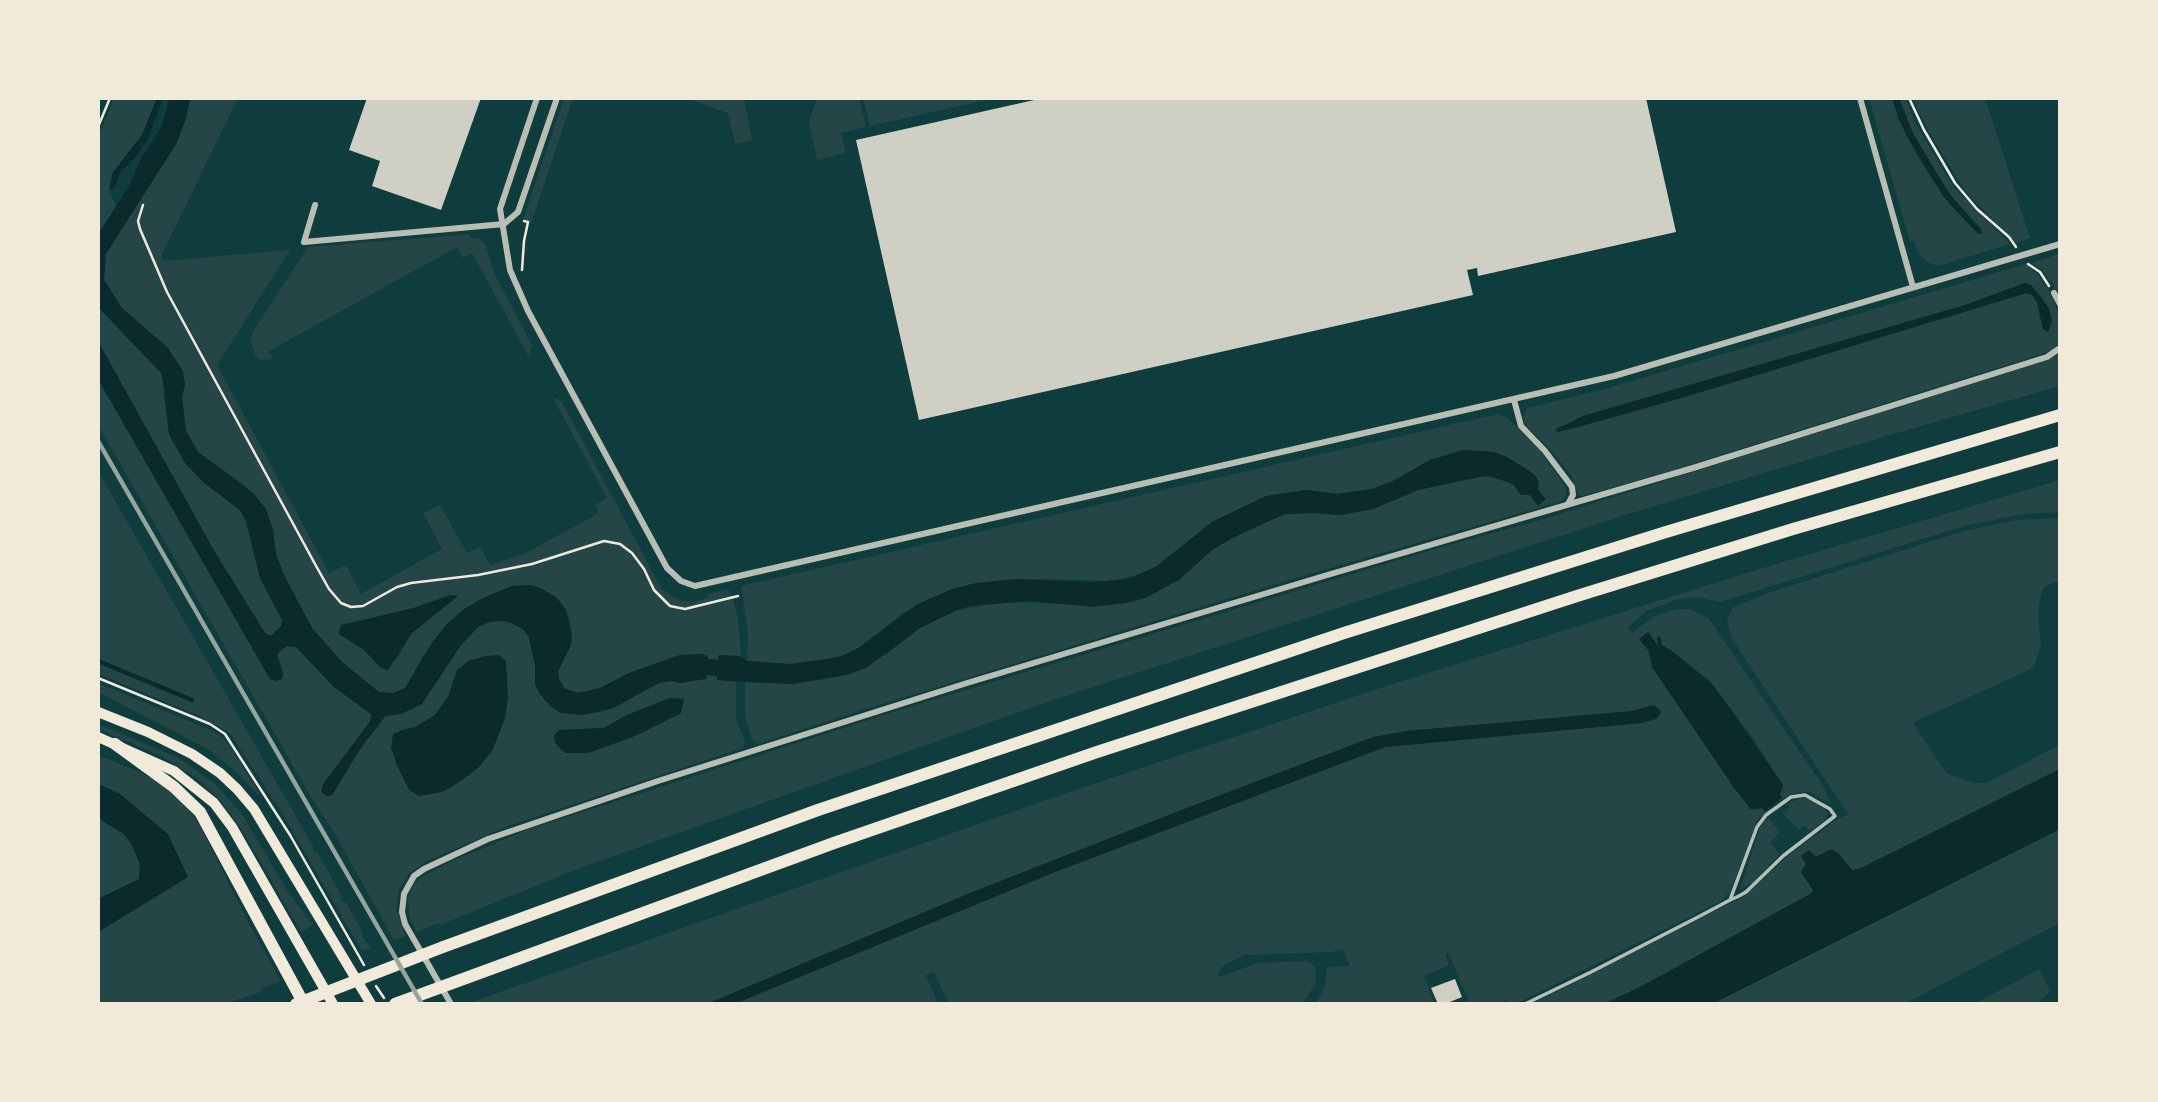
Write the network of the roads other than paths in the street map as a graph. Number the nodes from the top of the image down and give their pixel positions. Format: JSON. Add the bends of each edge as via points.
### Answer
{"nodes":[{"id":1,"x":537,"y":98,"type":"edge"},
{"id":2,"x":557,"y":98,"type":"edge"},
{"id":3,"x":1860,"y":98,"type":"edge"},
{"id":4,"x":315,"y":205,"type":"dead end"},
{"id":5,"x":503,"y":224,"type":"junction"},
{"id":6,"x":2060,"y":244,"type":"edge"},
{"id":7,"x":1913,"y":287,"type":"junction"},
{"id":8,"x":2054,"y":293,"type":"road end"},
{"id":9,"x":2060,"y":304,"type":"edge"},
{"id":10,"x":2060,"y":348,"type":"edge"},
{"id":11,"x":1514,"y":400,"type":"junction"},
{"id":12,"x":2060,"y":415,"type":"edge"},
{"id":13,"x":2060,"y":452,"type":"edge"},
{"id":14,"x":1568,"y":504,"type":"junction"},
{"id":15,"x":98,"y":712,"type":"edge"},
{"id":16,"x":98,"y":737,"type":"edge"},
{"id":17,"x":115,"y":744,"type":"junction"},
{"id":18,"x":1730,"y":900,"type":"junction"},
{"id":19,"x":296,"y":1004,"type":"edge"},
{"id":20,"x":304,"y":1004,"type":"edge"},
{"id":21,"x":333,"y":1004,"type":"edge"},
{"id":22,"x":371,"y":1004,"type":"edge"},
{"id":23,"x":395,"y":1004,"type":"edge"},
{"id":24,"x":451,"y":1004,"type":"edge"},
{"id":25,"x":1525,"y":1004,"type":"edge"}],
"edges":[{"from":1,"to":5,"type":"street","via":[[500,209]]},
{"from":2,"to":5,"type":"street","via":[[518,212]]},
{"from":3,"to":7,"type":"street"},
{"from":4,"to":5,"type":"street","via":[[304,242]]},
{"from":5,"to":11,"type":"street","via":[[508,262],[525,303],[667,568],[695,586]]},
{"from":6,"to":7,"type":"street"},
{"from":7,"to":11,"type":"street","via":[[1614,376]]},
{"from":8,"to":9,"type":"street"},
{"from":10,"to":14,"type":"street","via":[[2037,360]]},
{"from":11,"to":14,"type":"street","via":[[1521,426],[1571,485],[1573,495]]},
{"from":12,"to":19,"type":"highway","via":[[1344,633],[818,810]]},
{"from":13,"to":23,"type":"highway","via":[[1590,592],[1124,744],[822,847]]},
{"from":14,"to":24,"type":"street","via":[[682,773],[509,831],[432,864],[414,876],[404,894],[402,912]]},
{"from":15,"to":22,"type":"main road","via":[[192,754],[237,789],[254,809]]},
{"from":16,"to":17,"type":"main road"},
{"from":17,"to":20,"type":"highway","via":[[200,812]]},
{"from":17,"to":21,"type":"main road","via":[[174,771],[214,803]]},
{"from":18,"to":18,"type":"lane","via":[[1756,827],[1766,815],[1798,795],[1812,797],[1830,809],[1835,816],[1746,892]]},
{"from":18,"to":25,"type":"lane"}]}
